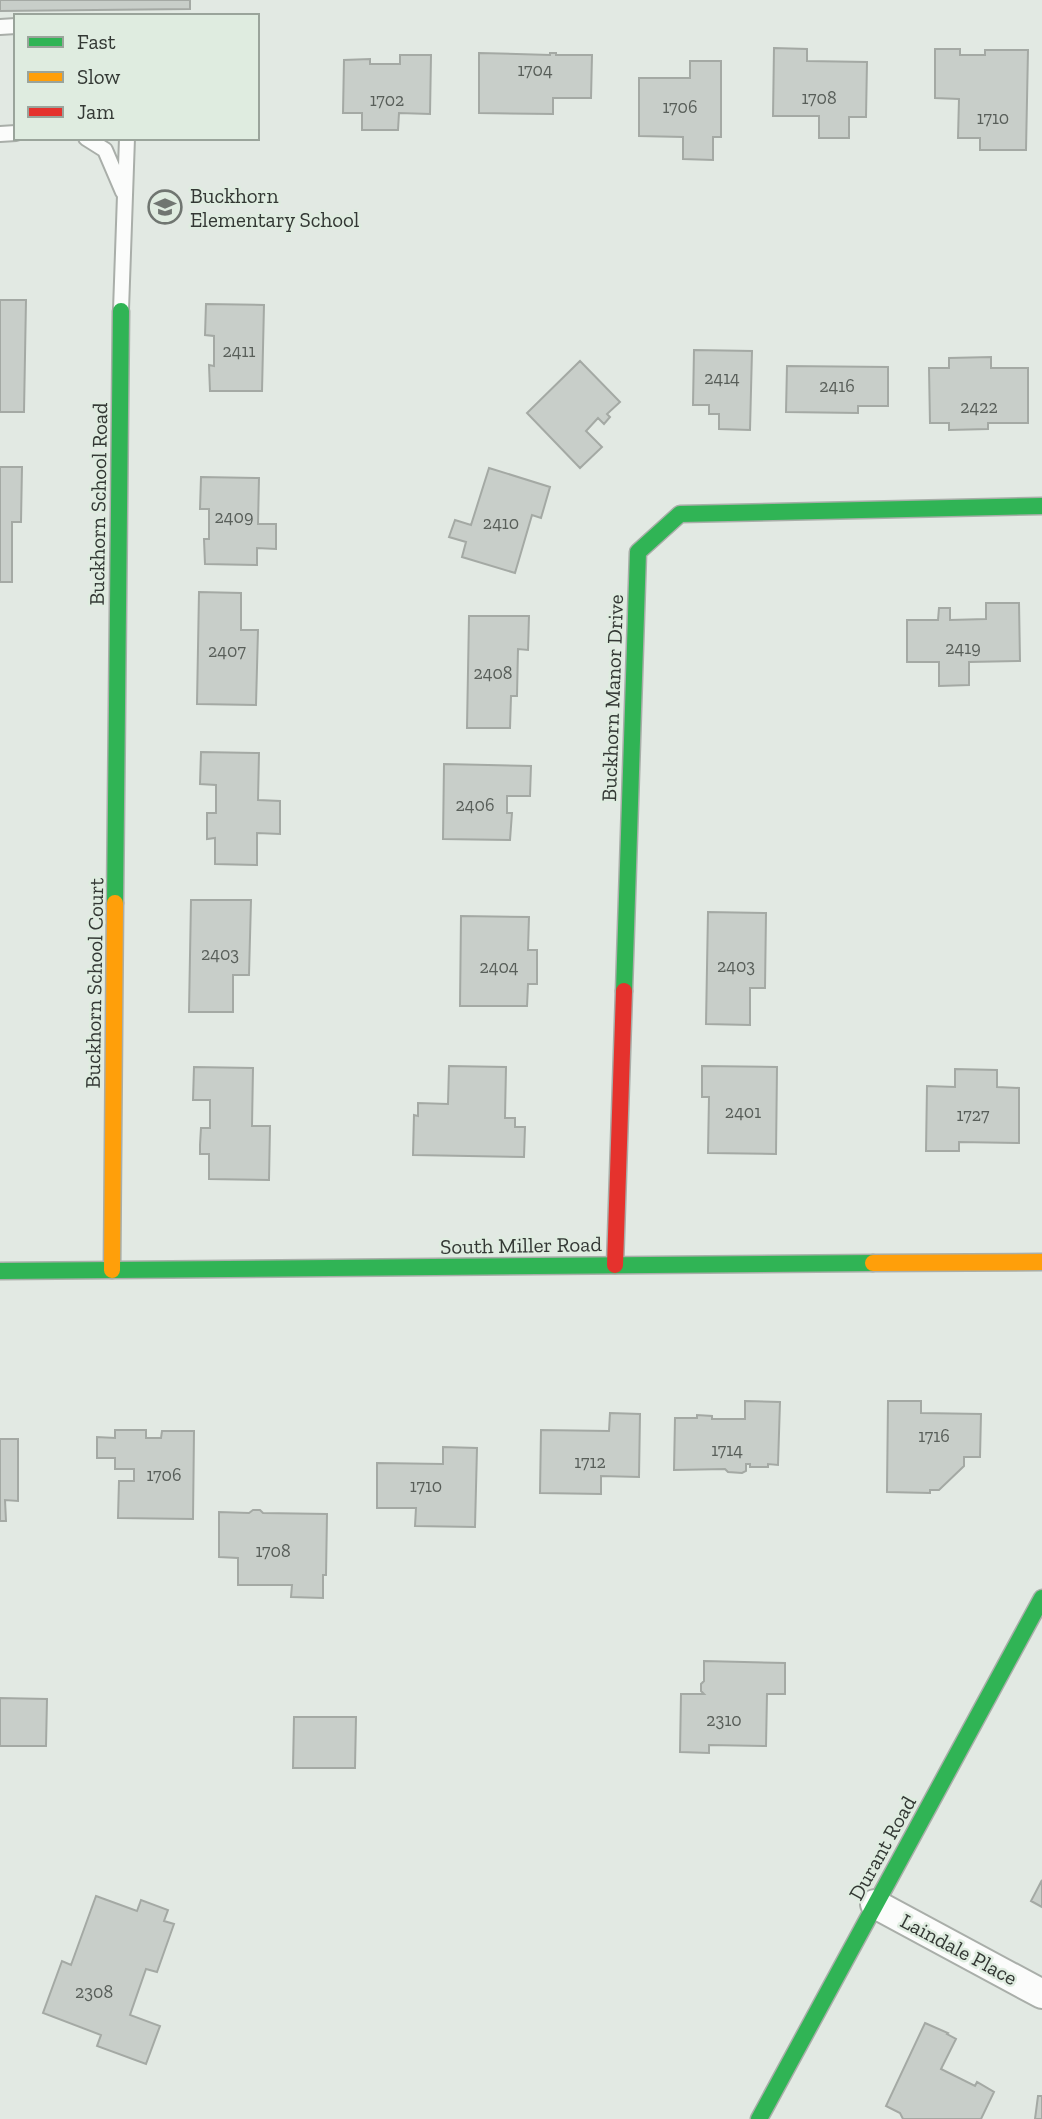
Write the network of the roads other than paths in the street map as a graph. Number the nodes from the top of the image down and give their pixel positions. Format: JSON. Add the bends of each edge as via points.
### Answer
{"nodes":[{"id":1,"x":89,"y":140,"type":"edge"},
{"id":2,"x":127,"y":140,"type":"edge"},
{"id":3,"x":125,"y":197,"type":"junction"},
{"id":4,"x":121,"y":311,"type":"joint"},
{"id":5,"x":1042,"y":506,"type":"edge"},
{"id":6,"x":117,"y":697,"type":"joint"},
{"id":7,"x":1042,"y":1262,"type":"edge"},
{"id":8,"x":615,"y":1265,"type":"junction"},
{"id":9,"x":112,"y":1270,"type":"junction"},
{"id":10,"x":0,"y":1271,"type":"edge"},
{"id":11,"x":1042,"y":1598,"type":"edge"},
{"id":12,"x":875,"y":1904,"type":"junction"},
{"id":13,"x":1042,"y":1994,"type":"edge"},
{"id":14,"x":759,"y":2119,"type":"edge"}],
"edges":[{"from":1,"to":3,"type":"lane","via":[[105,150]]},
{"from":2,"to":3,"type":"lane"},
{"from":3,"to":4,"type":"lane"},
{"from":4,"to":6,"type":"street","name":"Buckhorn School Road"},
{"from":5,"to":8,"type":"street","name":"Buckhorn Manor Drive","via":[[680,514],[638,552]]},
{"from":6,"to":9,"type":"street","name":"Buckhorn School Court"},
{"from":7,"to":8,"type":"street","name":"South Miller Road"},
{"from":8,"to":9,"type":"street","name":"South Miller Road"},
{"from":9,"to":10,"type":"street","name":"South Miller Road"},
{"from":11,"to":12,"type":"street","name":"Durant Road"},
{"from":12,"to":13,"type":"street","name":"Laindale Place"},
{"from":12,"to":14,"type":"street","name":"Durant Road"}]}
